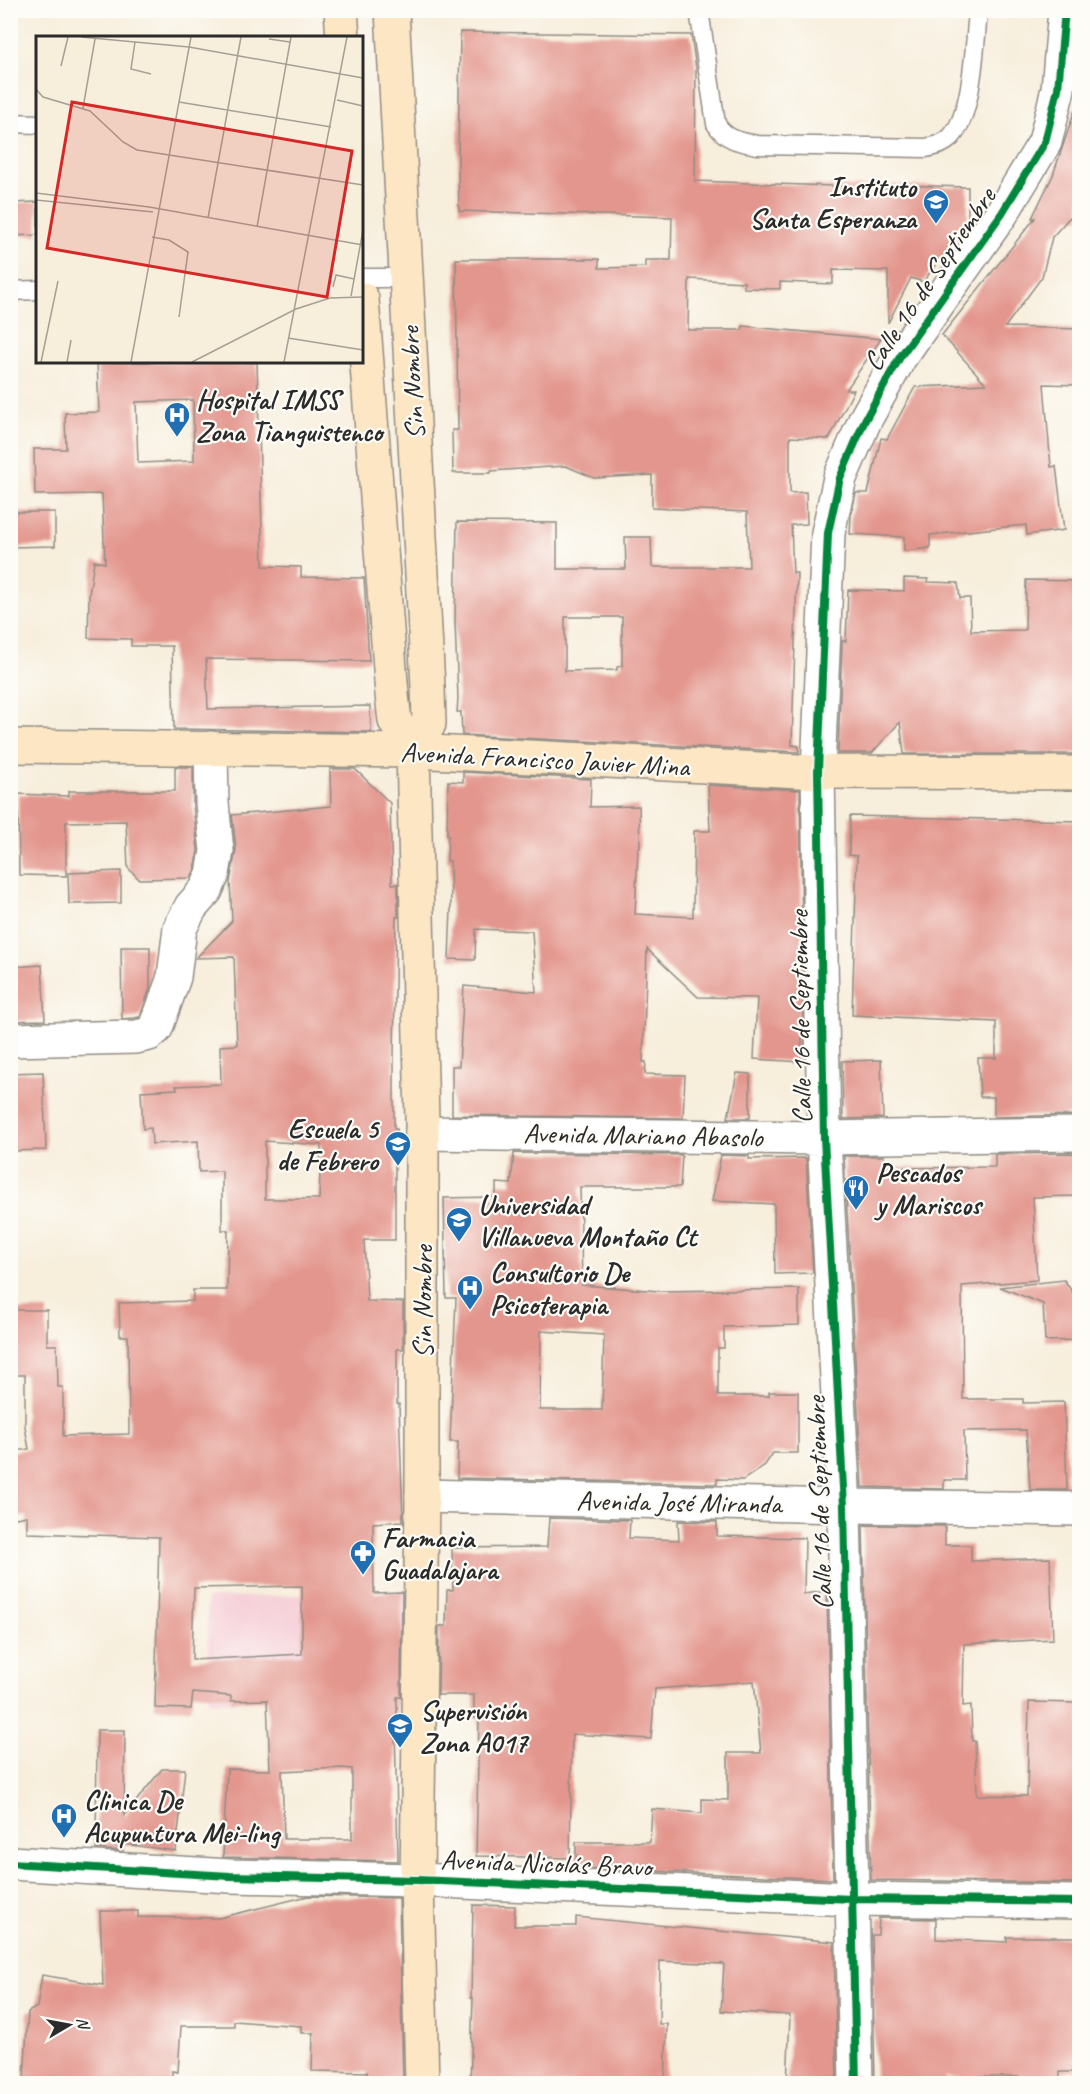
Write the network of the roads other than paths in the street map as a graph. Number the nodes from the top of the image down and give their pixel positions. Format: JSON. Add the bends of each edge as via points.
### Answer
{"nodes":[{"id":1,"x":341,"y":10,"type":"edge"},
{"id":2,"x":392,"y":10,"type":"edge"},
{"id":3,"x":699,"y":10,"type":"edge"},
{"id":4,"x":978,"y":10,"type":"edge"},
{"id":5,"x":1065,"y":10,"type":"edge"},
{"id":6,"x":343,"y":36,"type":"edge"},
{"id":7,"x":1069,"y":89,"type":"edge"},
{"id":8,"x":10,"y":123,"type":"edge"},
{"id":9,"x":36,"y":124,"type":"edge"},
{"id":10,"x":363,"y":278,"type":"edge"},
{"id":11,"x":406,"y":278,"type":"junction"},
{"id":12,"x":36,"y":290,"type":"edge"},
{"id":13,"x":10,"y":291,"type":"edge"},
{"id":14,"x":363,"y":312,"type":"edge"},
{"id":15,"x":10,"y":746,"type":"edge"},
{"id":16,"x":211,"y":748,"type":"junction"},
{"id":17,"x":413,"y":751,"type":"junction"},
{"id":18,"x":818,"y":772,"type":"junction"},
{"id":19,"x":1080,"y":772,"type":"edge"},
{"id":20,"x":10,"y":1040,"type":"edge"},
{"id":21,"x":422,"y":1133,"type":"junction"},
{"id":22,"x":1080,"y":1134,"type":"edge"},
{"id":23,"x":824,"y":1138,"type":"junction"},
{"id":24,"x":422,"y":1496,"type":"junction"},
{"id":25,"x":844,"y":1506,"type":"junction"},
{"id":26,"x":1080,"y":1509,"type":"edge"},
{"id":27,"x":10,"y":1863,"type":"edge"},
{"id":28,"x":417,"y":1866,"type":"junction"},
{"id":29,"x":852,"y":1899,"type":"junction"},
{"id":30,"x":1080,"y":1902,"type":"edge"},
{"id":31,"x":422,"y":2084,"type":"edge"},
{"id":32,"x":856,"y":2084,"type":"edge"}],
"edges":[{"from":1,"to":6,"type":"main road"},
{"from":2,"to":11,"type":"main road","name":"Sin Nombre"},
{"from":3,"to":4,"type":"lane","via":[[716,124],[722,134],[758,145],[926,148],[941,145],[961,120],[967,102]]},
{"from":5,"to":7,"type":"street","name":"Calle 16 de Septiembre"},
{"from":7,"to":18,"type":"street","name":"Calle 16 de Septiembre","via":[[1045,142],[1002,213],[900,357],[865,420],[840,478],[828,533]]},
{"from":8,"to":9,"type":"lane"},
{"from":10,"to":11,"type":"lane"},
{"from":11,"to":17,"type":"main road","name":"Sin Nombre","via":[[429,724]]},
{"from":12,"to":13,"type":"lane"},
{"from":14,"to":17,"type":"main road","name":"Sin Nombre","via":[[392,696],[395,721]]},
{"from":15,"to":16,"type":"main road","name":"Avenida Francisco Javier Mina"},
{"from":16,"to":17,"type":"main road","name":"Avenida Francisco Javier Mina"},
{"from":16,"to":20,"type":"street","via":[[217,851],[213,874],[180,928],[174,977],[156,1028],[136,1038]]},
{"from":17,"to":18,"type":"main road","name":"Avenida Francisco Javier Mina"},
{"from":17,"to":21,"type":"main road","name":"Sin Nombre"},
{"from":18,"to":19,"type":"main road","name":"Avenida Francisco Javier Mina"},
{"from":18,"to":23,"type":"street","name":"Calle 16 de Septiembre"},
{"from":21,"to":23,"type":"street","name":"Avenida Mariano Abasolo"},
{"from":21,"to":24,"type":"main road","name":"Sin Nombre"},
{"from":22,"to":23,"type":"street","name":"Avenida Mariano Abasolo"},
{"from":23,"to":25,"type":"street","name":"Calle 16 de Septiembre"},
{"from":24,"to":25,"type":"street","name":"Avenida José Miranda"},
{"from":24,"to":28,"type":"main road","name":"Sin Nombre"},
{"from":25,"to":26,"type":"street","name":"Avenida José Miranda"},
{"from":25,"to":29,"type":"street","name":"Calle 16 de Septiembre"},
{"from":27,"to":28,"type":"street","name":"Avenida Nicolás Bravo","via":[[230,1876]]},
{"from":28,"to":29,"type":"street","name":"Avenida Nicolás Bravo"},
{"from":28,"to":31,"type":"main road","name":"Sin Nombre"},
{"from":29,"to":30,"type":"street","name":"Avenida Nicolás Bravo"},
{"from":29,"to":32,"type":"street","name":"Calle 16 de Septiembre"}]}
